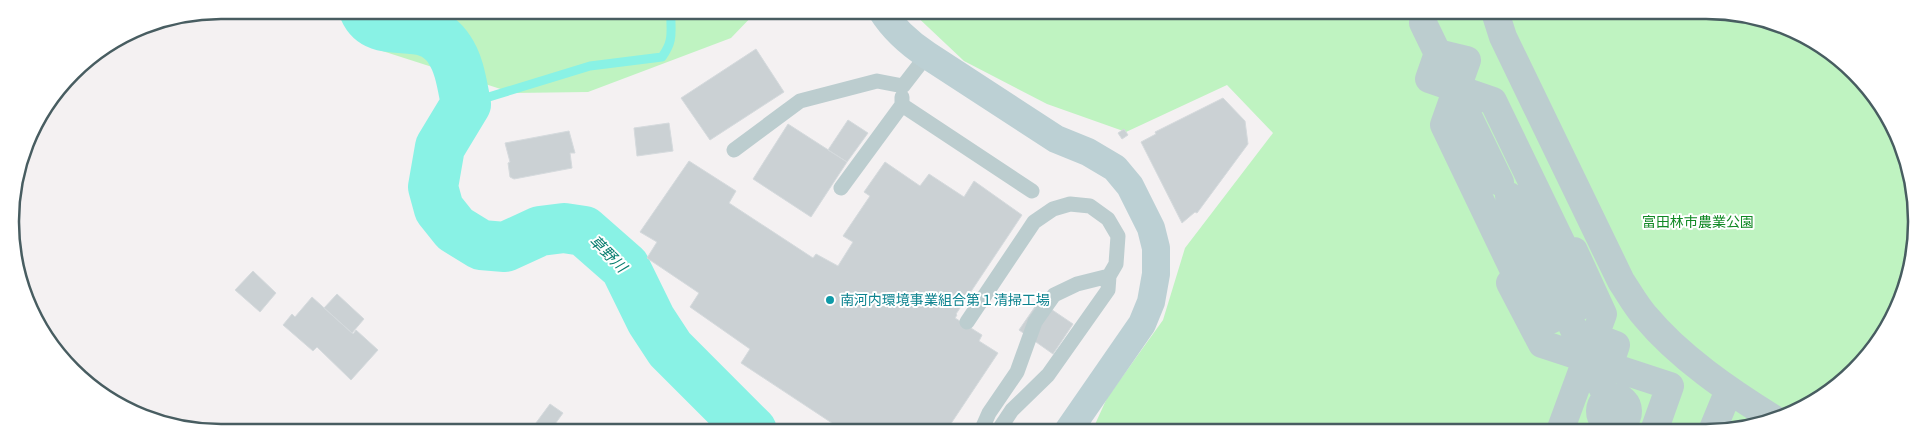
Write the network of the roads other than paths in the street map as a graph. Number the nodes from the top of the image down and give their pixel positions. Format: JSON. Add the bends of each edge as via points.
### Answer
{"nodes":[{"id":1,"x":887,"y":19,"type":"edge"},
{"id":2,"x":1423,"y":19,"type":"edge"},
{"id":3,"x":1497,"y":19,"type":"edge"},
{"id":4,"x":927,"y":55,"type":"junction"},
{"id":5,"x":903,"y":86,"type":"junction"},
{"id":6,"x":902,"y":105,"type":"junction"},
{"id":7,"x":1463,"y":108,"type":"junction"},
{"id":8,"x":734,"y":150,"type":"dead end"},
{"id":9,"x":1518,"y":152,"type":"junction"},
{"id":10,"x":841,"y":188,"type":"dead end"},
{"id":11,"x":1505,"y":189,"type":"junction"},
{"id":12,"x":1032,"y":191,"type":"dead end"},
{"id":13,"x":1542,"y":202,"type":"junction"},
{"id":14,"x":1492,"y":226,"type":"junction"},
{"id":15,"x":1567,"y":254,"type":"junction"},
{"id":16,"x":1109,"y":276,"type":"junction"},
{"id":17,"x":1518,"y":279,"type":"junction"},
{"id":18,"x":966,"y":322,"type":"dead end"},
{"id":19,"x":1570,"y":323,"type":"junction"},
{"id":20,"x":1729,"y":390,"type":"junction"},
{"id":21,"x":1612,"y":413,"type":"edge"},
{"id":22,"x":1767,"y":414,"type":"edge"},
{"id":23,"x":984,"y":424,"type":"edge"},
{"id":24,"x":1003,"y":424,"type":"edge"},
{"id":25,"x":1073,"y":424,"type":"edge"},
{"id":26,"x":1561,"y":424,"type":"edge"},
{"id":27,"x":1643,"y":424,"type":"edge"},
{"id":28,"x":1659,"y":424,"type":"edge"},
{"id":29,"x":1715,"y":424,"type":"edge"}],
"edges":[{"from":1,"to":4,"type":"street","via":[[907,41]]},
{"from":2,"to":7,"type":"street"},
{"from":3,"to":20,"type":"street","via":[[1621,281],[1645,316]]},
{"from":4,"to":5,"type":"lane"},
{"from":4,"to":25,"type":"street","via":[[1056,139],[1116,168],[1130,186],[1151,228],[1156,248],[1156,274],[1148,310],[1142,324]]},
{"from":5,"to":6,"type":"lane"},
{"from":5,"to":8,"type":"lane","via":[[877,81],[800,101]]},
{"from":6,"to":10,"type":"lane"},
{"from":6,"to":12,"type":"lane"},
{"from":7,"to":9,"type":"street","via":[[1506,127]]},
{"from":7,"to":11,"type":"street"},
{"from":7,"to":14,"type":"street"},
{"from":9,"to":11,"type":"street"},
{"from":9,"to":13,"type":"street"},
{"from":11,"to":13,"type":"street"},
{"from":11,"to":14,"type":"street"},
{"from":11,"to":19,"type":"street"},
{"from":13,"to":15,"type":"street"},
{"from":14,"to":17,"type":"street"},
{"from":15,"to":19,"type":"street"},
{"from":15,"to":19,"type":"street","via":[[1574,251]]},
{"from":16,"to":18,"type":"lane","via":[[1116,264],[1118,236],[1108,219],[1090,206],[1070,204],[1053,209],[1034,222]]},
{"from":16,"to":23,"type":"lane","via":[[1077,284],[1054,295],[1035,322],[1017,372]]},
{"from":16,"to":24,"type":"lane","via":[[1108,290],[1048,375],[1012,410]]},
{"from":17,"to":19,"type":"street"},
{"from":17,"to":19,"type":"street","via":[[1510,283]]},
{"from":19,"to":21,"type":"street"},
{"from":19,"to":21,"type":"street"},
{"from":19,"to":21,"type":"street"},
{"from":19,"to":26,"type":"street"},
{"from":19,"to":28,"type":"street","via":[[1670,386]]},
{"from":20,"to":22,"type":"street"},
{"from":20,"to":29,"type":"street"},
{"from":21,"to":27,"type":"street"}]}
